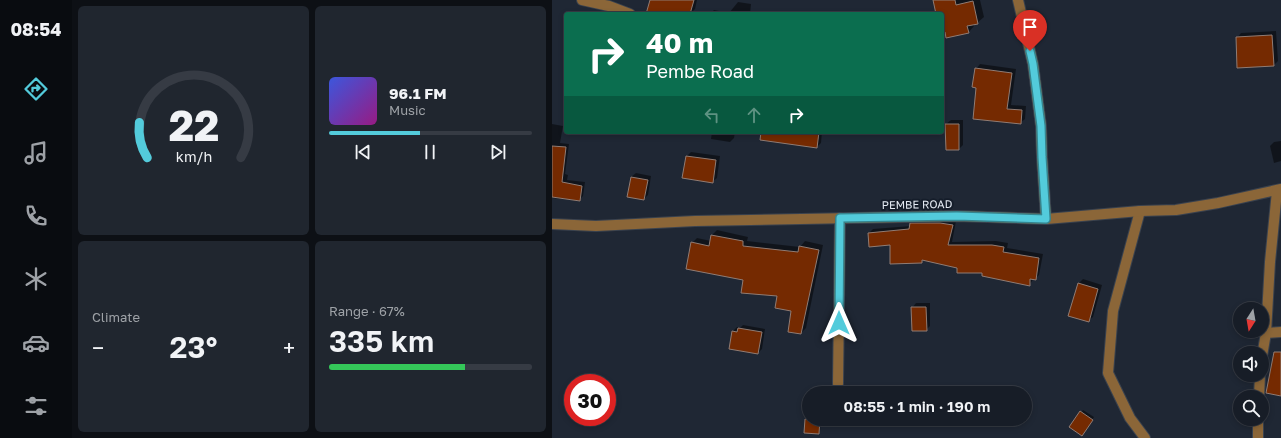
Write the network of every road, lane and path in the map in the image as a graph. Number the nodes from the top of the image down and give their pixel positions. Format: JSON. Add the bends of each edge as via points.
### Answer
{"nodes":[{"id":1,"x":582,"y":0,"type":"edge"},
{"id":2,"x":1018,"y":0,"type":"edge"},
{"id":3,"x":625,"y":12,"type":"edge"},
{"id":4,"x":1279,"y":190,"type":"edge"},
{"id":5,"x":1140,"y":211,"type":"junction"},
{"id":6,"x":840,"y":218,"type":"junction"},
{"id":7,"x":1046,"y":219,"type":"junction"},
{"id":8,"x":552,"y":224,"type":"edge"},
{"id":9,"x":1268,"y":302,"type":"edge"},
{"id":10,"x":1269,"y":332,"type":"edge"},
{"id":11,"x":1281,"y":332,"type":"edge"},
{"id":12,"x":838,"y":384,"type":"dead end"},
{"id":13,"x":1258,"y":426,"type":"edge"},
{"id":14,"x":1145,"y":438,"type":"edge"},
{"id":15,"x":1258,"y":438,"type":"edge"}],
"edges":[{"from":1,"to":3,"type":"street"},
{"from":2,"to":7,"type":"street","via":[[1033,64],[1038,102]]},
{"from":4,"to":5,"type":"street","name":"PEMBE ROAD","via":[[1176,210]]},
{"from":4,"to":9,"type":"street"},
{"from":5,"to":7,"type":"street","name":"PEMBE ROAD"},
{"from":5,"to":14,"type":"street","via":[[1113,310],[1108,373],[1130,418]]},
{"from":6,"to":7,"type":"street","name":"PEMBE ROAD","via":[[957,216]]},
{"from":6,"to":8,"type":"street","name":"PEMBE ROAD","via":[[596,226]]},
{"from":6,"to":12,"type":"street"},
{"from":10,"to":11,"type":"street"},
{"from":13,"to":15,"type":"street"}]}
